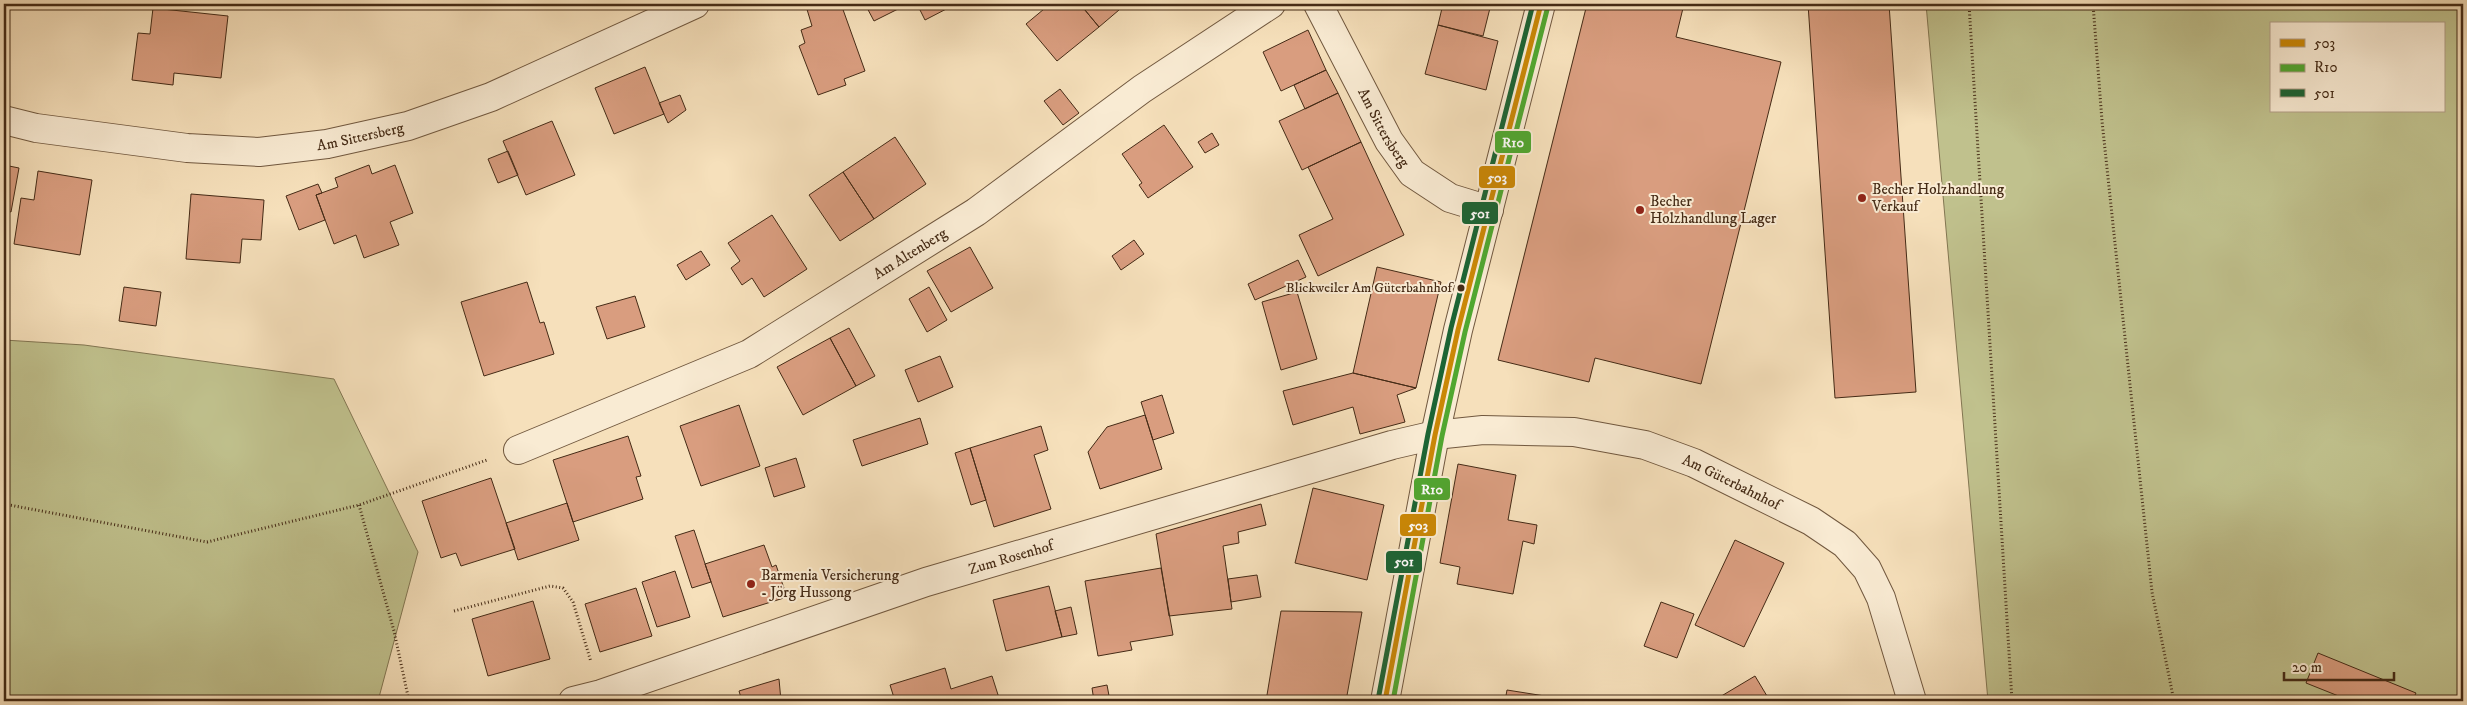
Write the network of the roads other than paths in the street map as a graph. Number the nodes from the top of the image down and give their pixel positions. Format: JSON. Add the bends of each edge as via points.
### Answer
{"nodes":[{"id":1,"x":695,"y":4,"type":"edge"},
{"id":2,"x":1271,"y":4,"type":"edge"},
{"id":3,"x":1318,"y":4,"type":"edge"},
{"id":4,"x":1541,"y":4,"type":"edge"},
{"id":5,"x":4,"y":120,"type":"edge"},
{"id":6,"x":1489,"y":210,"type":"junction"},
{"id":7,"x":1435,"y":435,"type":"junction"},
{"id":8,"x":518,"y":450,"type":"road end"},
{"id":9,"x":589,"y":698,"type":"edge"},
{"id":10,"x":1385,"y":701,"type":"edge"},
{"id":11,"x":1912,"y":701,"type":"edge"}],
"edges":[{"from":1,"to":5,"type":"street","name":"Am Sittersberg","via":[[491,97],[408,126],[327,144],[259,152],[187,148],[36,128]]},
{"from":2,"to":8,"type":"street","name":"Am Altenberg","via":[[1142,89],[976,212],[749,354]]},
{"from":3,"to":6,"type":"street","name":"Am Sittersberg","via":[[1389,141],[1412,173],[1450,198]]},
{"from":4,"to":6,"type":"street"},
{"from":6,"to":7,"type":"street"},
{"from":7,"to":9,"type":"street","name":"Zum Rosenhof","via":[[1243,487],[926,582]]},
{"from":7,"to":10,"type":"street"},
{"from":7,"to":11,"type":"street","name":"Am Güterbahnhof","via":[[1482,430],[1574,432],[1645,445],[1694,463],[1811,521],[1845,544],[1867,569],[1881,598]]}]}
